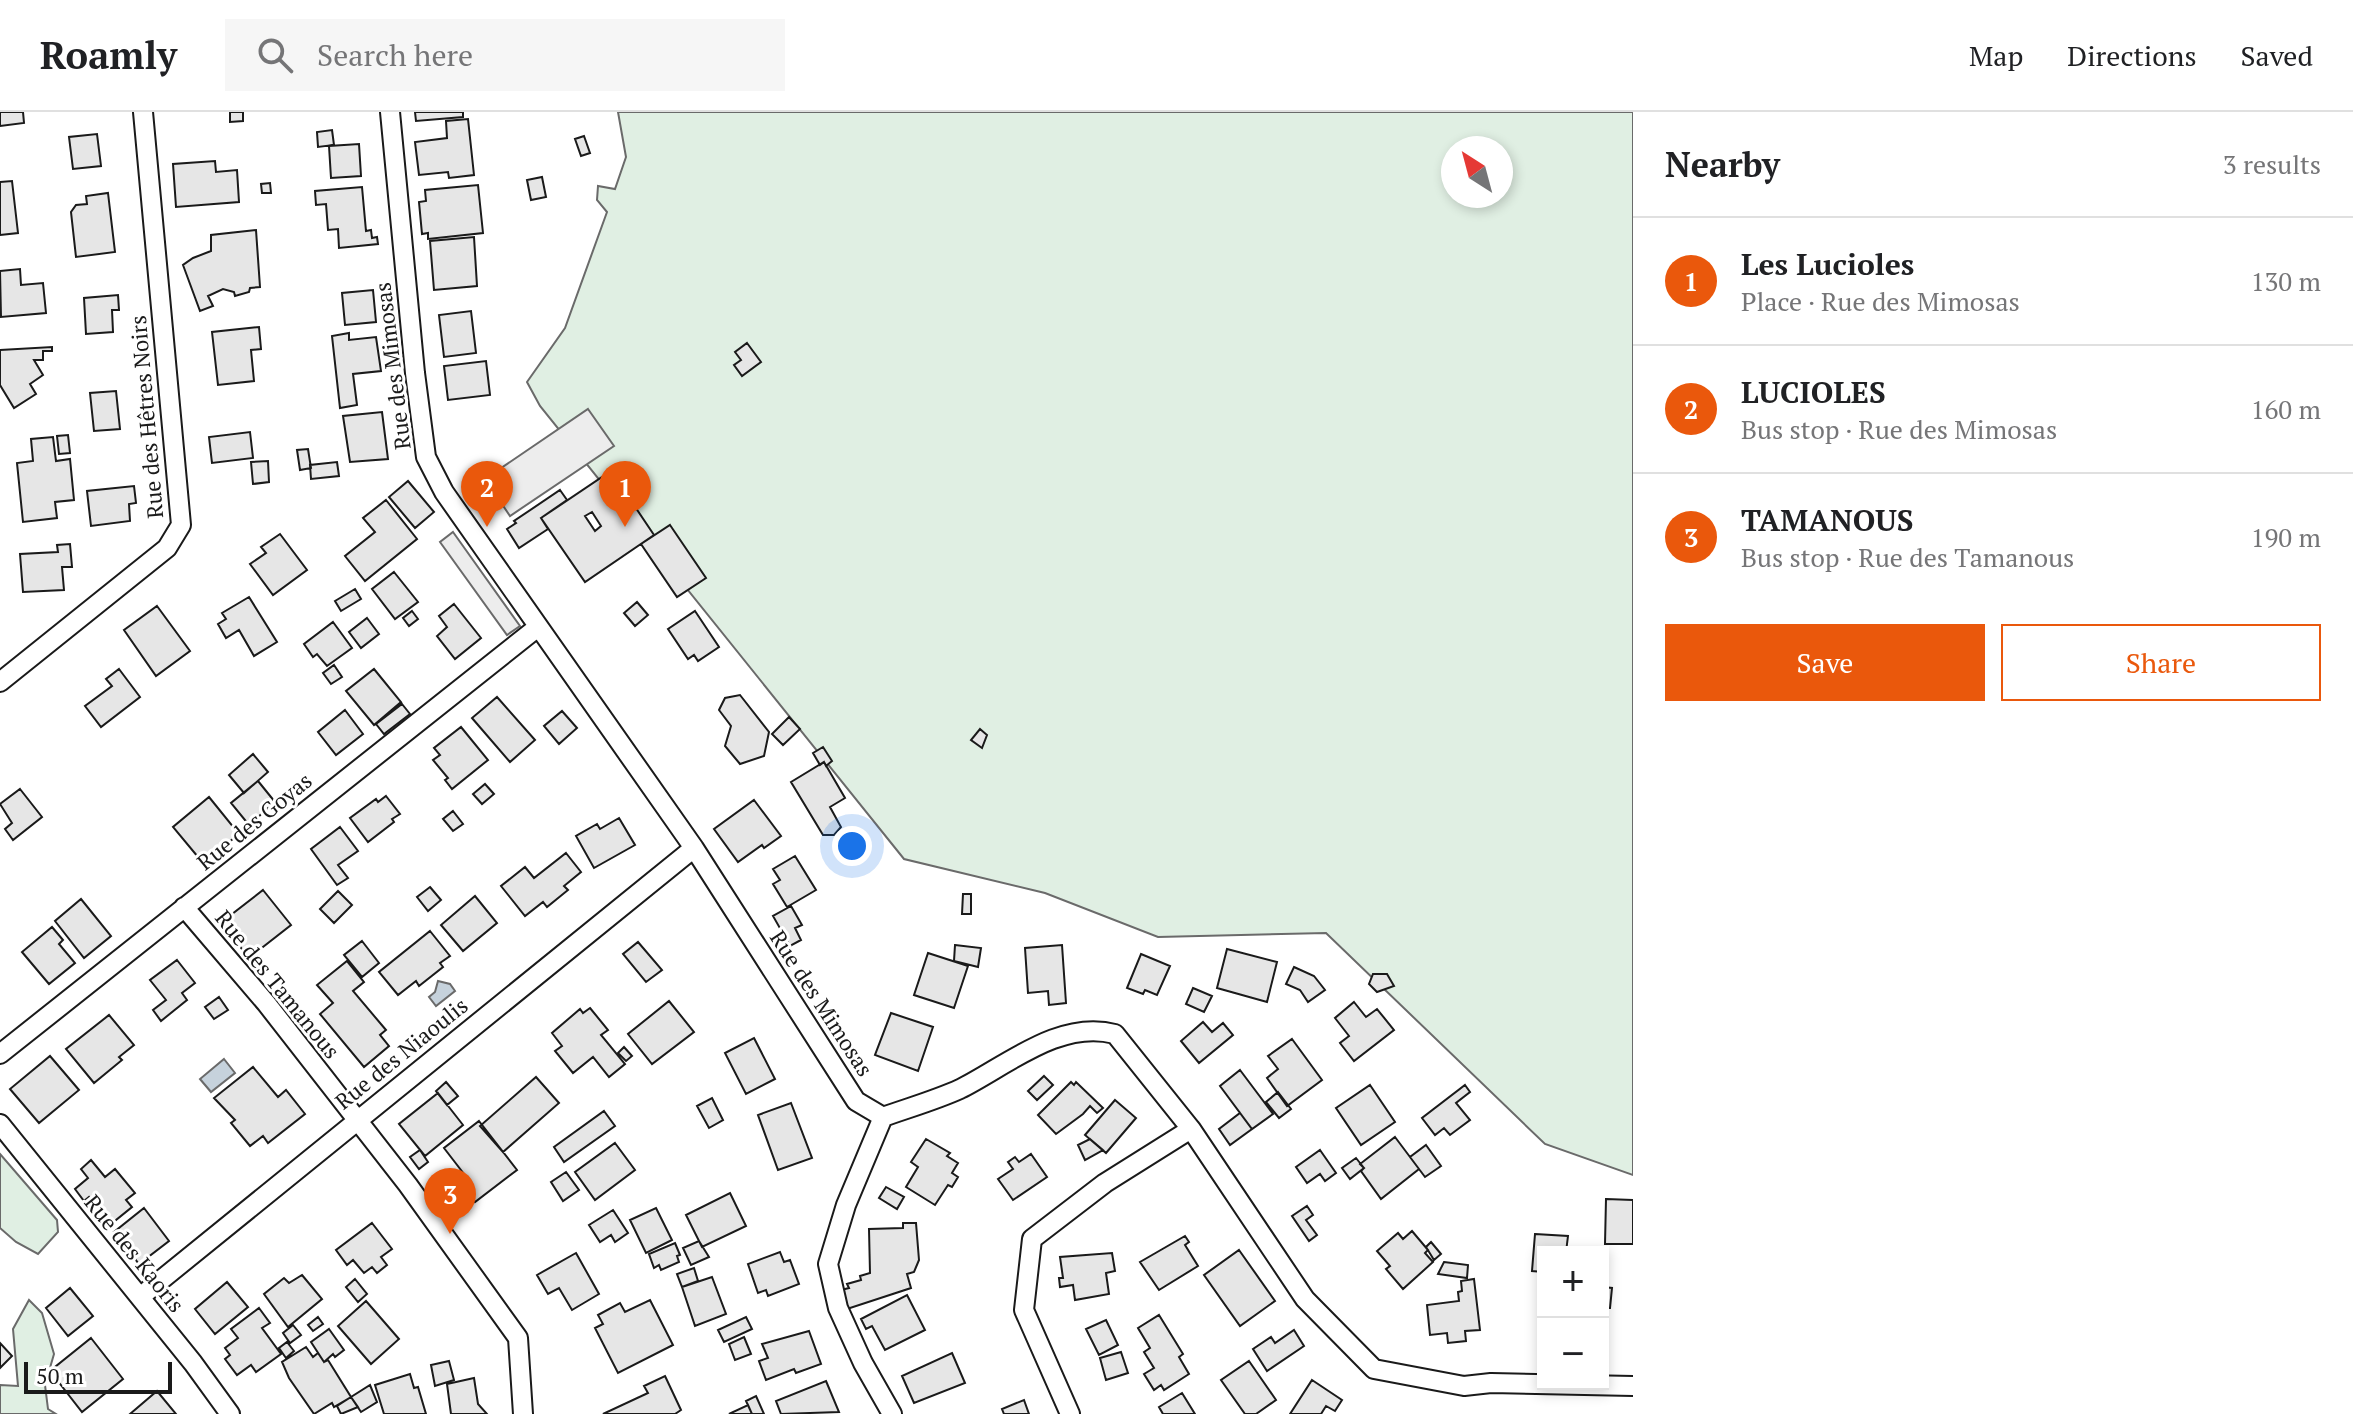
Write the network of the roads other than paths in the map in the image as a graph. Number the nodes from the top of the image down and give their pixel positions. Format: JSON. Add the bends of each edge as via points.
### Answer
{"nodes":[{"id":1,"x":143,"y":112,"type":"edge"},
{"id":2,"x":390,"y":112,"type":"edge"},
{"id":3,"x":538,"y":627,"type":"junction"},
{"id":4,"x":0,"y":682,"type":"edge"},
{"id":5,"x":694,"y":848,"type":"junction"},
{"id":6,"x":184,"y":907,"type":"junction"},
{"id":7,"x":0,"y":1054,"type":"edge"},
{"id":8,"x":883,"y":1117,"type":"junction"},
{"id":9,"x":357,"y":1120,"type":"junction"},
{"id":10,"x":0,"y":1124,"type":"edge"},
{"id":11,"x":1191,"y":1129,"type":"junction"},
{"id":12,"x":140,"y":1297,"type":"junction"},
{"id":13,"x":1633,"y":1386,"type":"edge"},
{"id":14,"x":230,"y":1414,"type":"edge"},
{"id":15,"x":523,"y":1414,"type":"edge"},
{"id":16,"x":892,"y":1414,"type":"edge"},
{"id":17,"x":1070,"y":1414,"type":"edge"}],
"edges":[{"from":1,"to":4,"type":"street","name":"Rue des Hêtres Noirs","via":[[181,525],[167,548]]},
{"from":2,"to":3,"type":"street","name":"Rue des Mimosas","via":[[426,457],[444,492]]},
{"from":3,"to":5,"type":"street","name":"Rue des Mimosas"},
{"from":3,"to":6,"type":"street","name":"Rue des Goyas"},
{"from":5,"to":8,"type":"street","name":"Rue des Mimosas","via":[[856,1101]]},
{"from":5,"to":9,"type":"street","name":"Rue des Niaoulis"},
{"from":6,"to":7,"type":"street","name":"Rue des Goyas"},
{"from":6,"to":9,"type":"street","name":"Rue des Tamanous"},
{"from":8,"to":11,"type":"street","via":[[960,1089],[1050,1041],[1100,1030],[1115,1034]]},
{"from":8,"to":16,"type":"street","via":[[828,1264],[838,1308]]},
{"from":9,"to":12,"type":"street","name":"Rue des Niaoulis"},
{"from":9,"to":15,"type":"street","name":"Rue des Tamanous","via":[[518,1338]]},
{"from":10,"to":12,"type":"street","name":"Rue des Kaoris"},
{"from":11,"to":13,"type":"street","via":[[1305,1299],[1374,1369],[1464,1386]]},
{"from":11,"to":17,"type":"street","via":[[1105,1183],[1032,1239],[1024,1310]]},
{"from":12,"to":14,"type":"street","name":"Rue des Kaoris"}]}
